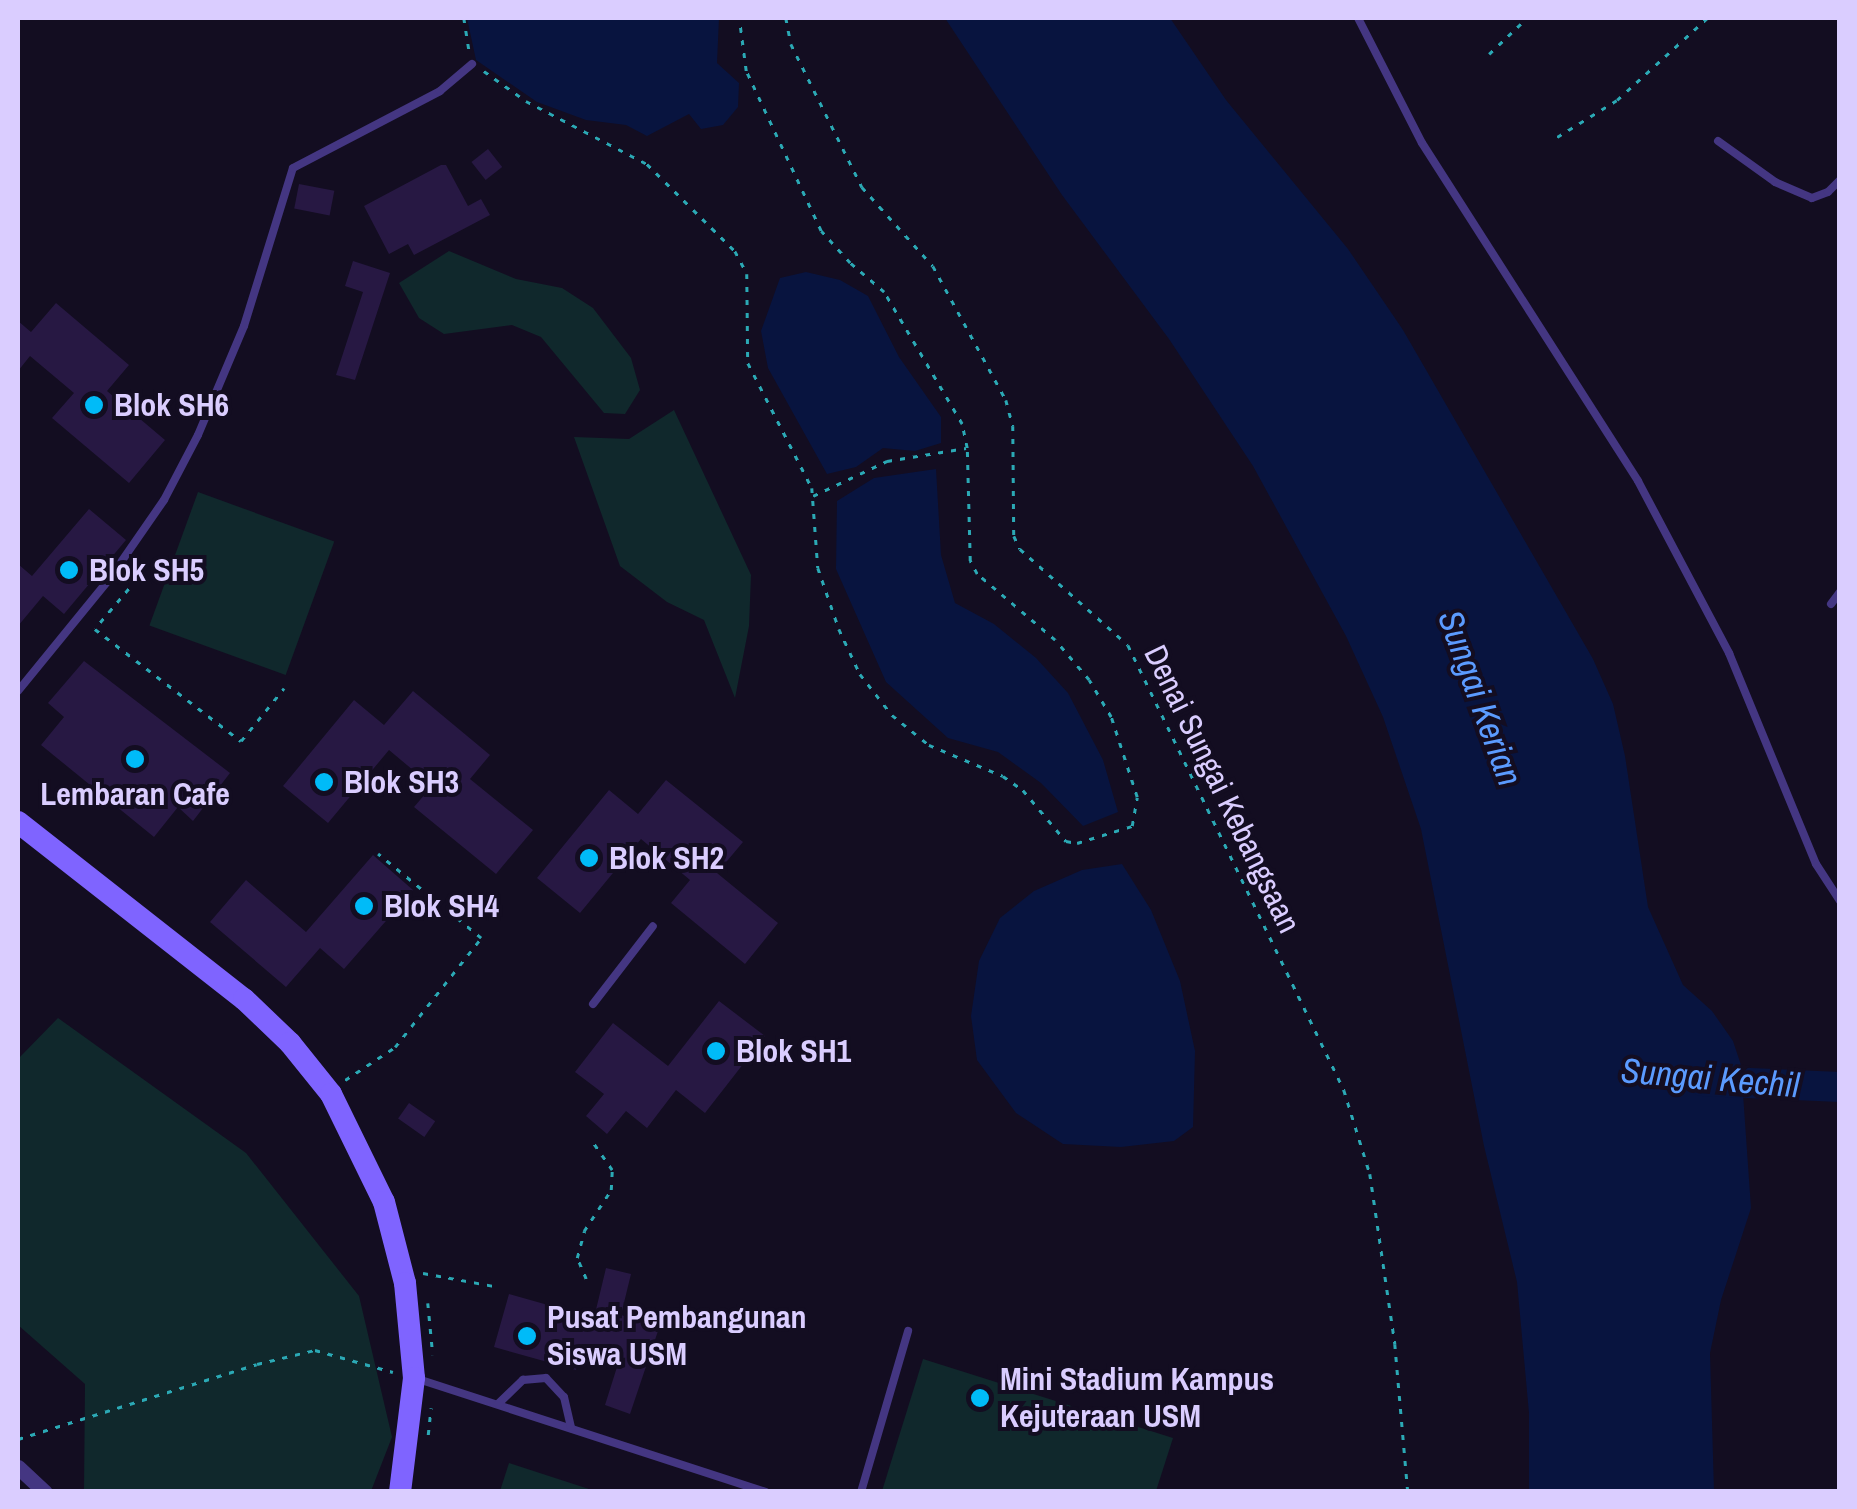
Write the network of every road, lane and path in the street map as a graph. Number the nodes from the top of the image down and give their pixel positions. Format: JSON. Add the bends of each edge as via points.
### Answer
{"nodes":[{"id":1,"x":464,"y":18,"type":"edge"},
{"id":2,"x":739,"y":18,"type":"edge"},
{"id":3,"x":786,"y":18,"type":"edge"},
{"id":4,"x":1358,"y":18,"type":"edge"},
{"id":5,"x":1528,"y":18,"type":"edge"},
{"id":6,"x":1707,"y":18,"type":"edge"},
{"id":7,"x":1489,"y":54,"type":"dead end"},
{"id":8,"x":472,"y":64,"type":"junction"},
{"id":9,"x":1557,"y":137,"type":"dead end"},
{"id":10,"x":1718,"y":140,"type":"dead end"},
{"id":11,"x":1840,"y":180,"type":"edge"},
{"id":12,"x":967,"y":448,"type":"junction"},
{"id":13,"x":812,"y":497,"type":"junction"},
{"id":14,"x":129,"y":589,"type":"dead end"},
{"id":15,"x":1840,"y":592,"type":"edge"},
{"id":16,"x":1831,"y":604,"type":"dead end"},
{"id":17,"x":284,"y":688,"type":"dead end"},
{"id":18,"x":18,"y":691,"type":"edge"},
{"id":19,"x":18,"y":822,"type":"edge"},
{"id":20,"x":378,"y":854,"type":"dead end"},
{"id":21,"x":1840,"y":901,"type":"edge"},
{"id":22,"x":653,"y":926,"type":"dead end"},
{"id":23,"x":592,"y":1004,"type":"dead end"},
{"id":24,"x":340,"y":1083,"type":"dead end"},
{"id":25,"x":594,"y":1144,"type":"dead end"},
{"id":26,"x":423,"y":1274,"type":"dead end"},
{"id":27,"x":586,"y":1279,"type":"dead end"},
{"id":28,"x":498,"y":1288,"type":"dead end"},
{"id":29,"x":908,"y":1331,"type":"dead end"},
{"id":30,"x":414,"y":1378,"type":"junction"},
{"id":31,"x":498,"y":1404,"type":"junction"},
{"id":32,"x":571,"y":1428,"type":"junction"},
{"id":33,"x":18,"y":1439,"type":"edge"},
{"id":34,"x":18,"y":1467,"type":"edge"},
{"id":35,"x":45,"y":1492,"type":"edge"},
{"id":36,"x":400,"y":1492,"type":"edge"},
{"id":37,"x":766,"y":1492,"type":"edge"},
{"id":38,"x":861,"y":1492,"type":"edge"},
{"id":39,"x":1408,"y":1492,"type":"edge"}],
"edges":[{"from":1,"to":8,"type":"path"},
{"from":2,"to":12,"type":"path","via":[[746,71],[822,231],[899,312],[962,424]]},
{"from":3,"to":39,"type":"path","name":"Denai Sungai Kebangsaan","via":[[792,44],[862,187],[934,266],[1006,400],[1020,549],[1128,646],[1344,1090],[1370,1174]]},
{"from":4,"to":21,"type":"lane","via":[[1422,142],[1638,481],[1730,653],[1816,864]]},
{"from":5,"to":7,"type":"path"},
{"from":6,"to":9,"type":"path","via":[[1618,100]]},
{"from":8,"to":13,"type":"path","via":[[526,101],[647,164],[735,251],[747,274],[748,363]]},
{"from":8,"to":18,"type":"lane","via":[[440,91],[293,168],[244,326],[164,500]]},
{"from":10,"to":11,"type":"lane","via":[[1775,182],[1812,198]]},
{"from":12,"to":13,"type":"path","via":[[888,461]]},
{"from":12,"to":13,"type":"path","via":[[970,561],[1088,680],[1110,717],[1137,797],[1132,826],[1077,844],[1066,841],[1013,783],[928,745],[892,715],[860,674],[839,628],[818,568]]},
{"from":14,"to":17,"type":"path","via":[[96,628],[241,740]]},
{"from":15,"to":16,"type":"lane"},
{"from":19,"to":30,"type":"street","via":[[244,999],[331,1094],[384,1202],[404,1283]]},
{"from":20,"to":24,"type":"path","via":[[481,938],[395,1048]]},
{"from":22,"to":23,"type":"lane"},
{"from":25,"to":27,"type":"path","via":[[612,1170],[611,1190],[584,1231],[577,1258]]},
{"from":26,"to":28,"type":"path"},
{"from":29,"to":38,"type":"lane"},
{"from":30,"to":31,"type":"lane"},
{"from":30,"to":33,"type":"path","via":[[315,1350]]},
{"from":30,"to":36,"type":"street"},
{"from":31,"to":32,"type":"lane"},
{"from":31,"to":32,"type":"lane","via":[[523,1380],[546,1378],[564,1396]]},
{"from":32,"to":37,"type":"lane"},
{"from":34,"to":35,"type":"street"}]}
